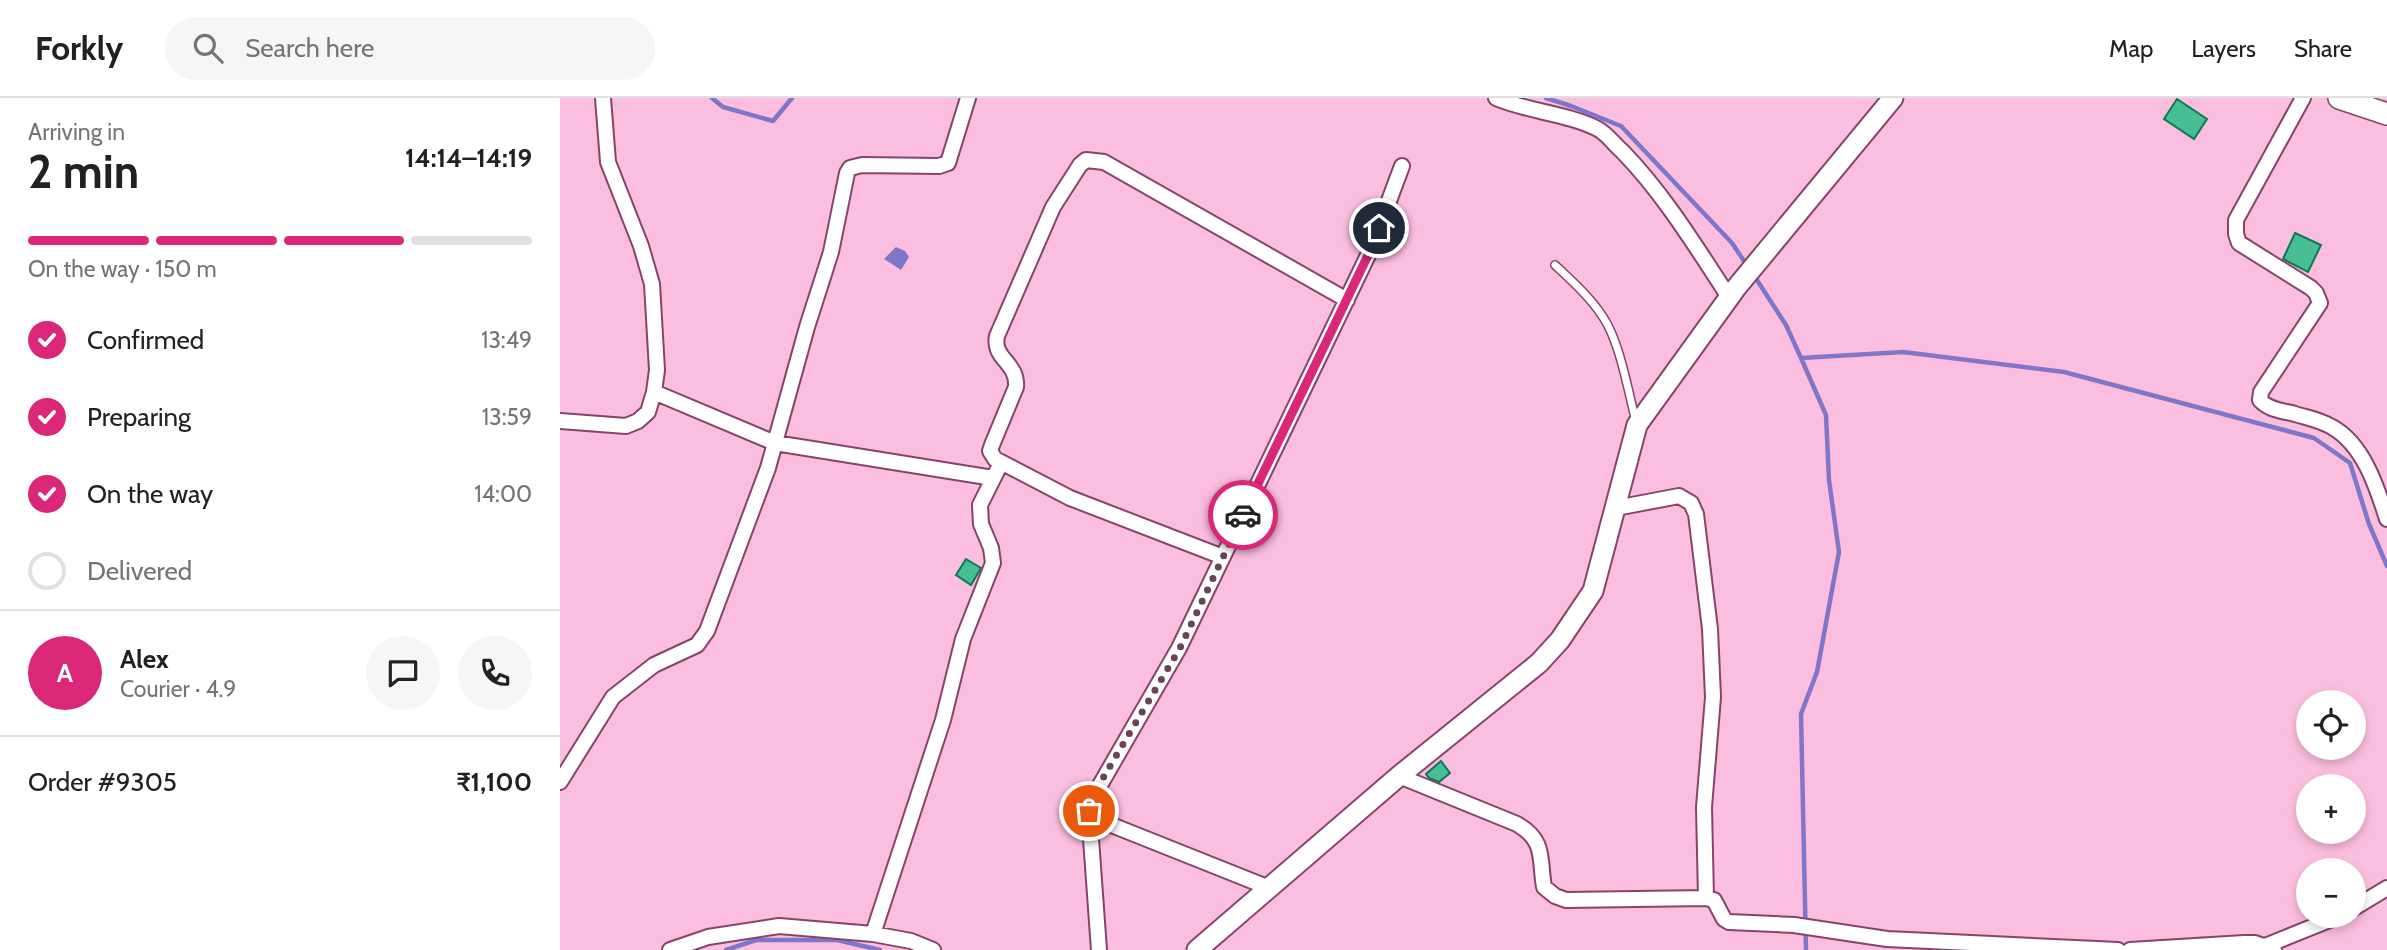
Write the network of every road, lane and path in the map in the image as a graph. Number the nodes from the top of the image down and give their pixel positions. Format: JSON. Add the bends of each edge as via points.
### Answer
{"nodes":[{"id":1,"x":603,"y":98,"type":"edge"},
{"id":2,"x":968,"y":98,"type":"edge"},
{"id":3,"x":1496,"y":98,"type":"edge"},
{"id":4,"x":1893,"y":98,"type":"edge"},
{"id":5,"x":2303,"y":98,"type":"edge"},
{"id":6,"x":2339,"y":98,"type":"edge"},
{"id":7,"x":2387,"y":114,"type":"edge"},
{"id":8,"x":1402,"y":166,"type":"dead end"},
{"id":9,"x":1555,"y":265,"type":"dead end"},
{"id":10,"x":1733,"y":293,"type":"junction"},
{"id":11,"x":1347,"y":299,"type":"junction"},
{"id":12,"x":654,"y":392,"type":"junction"},
{"id":13,"x":560,"y":421,"type":"edge"},
{"id":14,"x":1637,"y":425,"type":"junction"},
{"id":15,"x":775,"y":443,"type":"junction"},
{"id":16,"x":1001,"y":463,"type":"junction"},
{"id":17,"x":993,"y":478,"type":"junction"},
{"id":18,"x":1616,"y":508,"type":"junction"},
{"id":19,"x":2387,"y":519,"type":"edge"},
{"id":20,"x":1223,"y":557,"type":"junction"},
{"id":21,"x":1399,"y":776,"type":"junction"},
{"id":22,"x":560,"y":782,"type":"edge"},
{"id":23,"x":1089,"y":811,"type":"junction"},
{"id":24,"x":1267,"y":887,"type":"junction"},
{"id":25,"x":2387,"y":888,"type":"edge"},
{"id":26,"x":1706,"y":898,"type":"junction"},
{"id":27,"x":2366,"y":901,"type":"edge"},
{"id":28,"x":2314,"y":928,"type":"edge"},
{"id":29,"x":873,"y":934,"type":"junction"},
{"id":30,"x":2270,"y":948,"type":"edge"},
{"id":31,"x":670,"y":950,"type":"edge"},
{"id":32,"x":933,"y":950,"type":"edge"},
{"id":33,"x":1099,"y":950,"type":"edge"},
{"id":34,"x":1196,"y":950,"type":"edge"},
{"id":35,"x":2118,"y":950,"type":"edge"},
{"id":36,"x":2130,"y":950,"type":"edge"},
{"id":37,"x":2147,"y":950,"type":"edge"}],
"edges":[{"from":1,"to":12,"type":"street","via":[[608,162],[652,284]]},
{"from":2,"to":15,"type":"street","via":[[948,163],[862,164],[847,173],[831,252]]},
{"from":3,"to":10,"type":"street","via":[[1580,120],[1602,132],[1634,163]]},
{"from":4,"to":10,"type":"street"},
{"from":5,"to":19,"type":"street","via":[[2236,220],[2239,243],[2311,288],[2320,303],[2260,400],[2321,421],[2348,440],[2366,465]]},
{"from":6,"to":7,"type":"main road"},
{"from":8,"to":11,"type":"street"},
{"from":9,"to":14,"type":"lane","via":[[1605,319]]},
{"from":10,"to":14,"type":"street"},
{"from":11,"to":16,"type":"street","via":[[1104,162],[1086,160],[1053,207],[997,336],[999,352],[1017,378],[990,451]]},
{"from":11,"to":20,"type":"street"},
{"from":12,"to":13,"type":"street","via":[[648,412],[626,426]]},
{"from":12,"to":15,"type":"street"},
{"from":14,"to":18,"type":"street"},
{"from":15,"to":17,"type":"street"},
{"from":15,"to":22,"type":"street","via":[[704,638],[654,665],[613,697]]},
{"from":16,"to":17,"type":"street"},
{"from":16,"to":20,"type":"street","via":[[1070,498]]},
{"from":17,"to":29,"type":"street","via":[[980,514],[993,563],[963,639],[943,720]]},
{"from":18,"to":21,"type":"street","via":[[1593,590],[1560,640],[1539,663]]},
{"from":18,"to":26,"type":"street","via":[[1679,496],[1691,503],[1696,514],[1713,697],[1704,807]]},
{"from":20,"to":23,"type":"street","via":[[1180,648],[1090,800]]},
{"from":21,"to":24,"type":"street"},
{"from":21,"to":26,"type":"street","via":[[1532,834],[1540,848],[1544,887],[1563,900]]},
{"from":23,"to":24,"type":"street","via":[[1104,822]]},
{"from":23,"to":33,"type":"street"},
{"from":24,"to":34,"type":"street"},
{"from":25,"to":27,"type":"street"},
{"from":26,"to":35,"type":"street","via":[[1714,900],[1729,922],[1794,925],[1887,939]]},
{"from":28,"to":30,"type":"street"},
{"from":29,"to":31,"type":"street","via":[[779,926],[708,937]]},
{"from":29,"to":32,"type":"street"},
{"from":30,"to":37,"type":"street","via":[[2244,943]]},
{"from":36,"to":37,"type":"street"}]}
